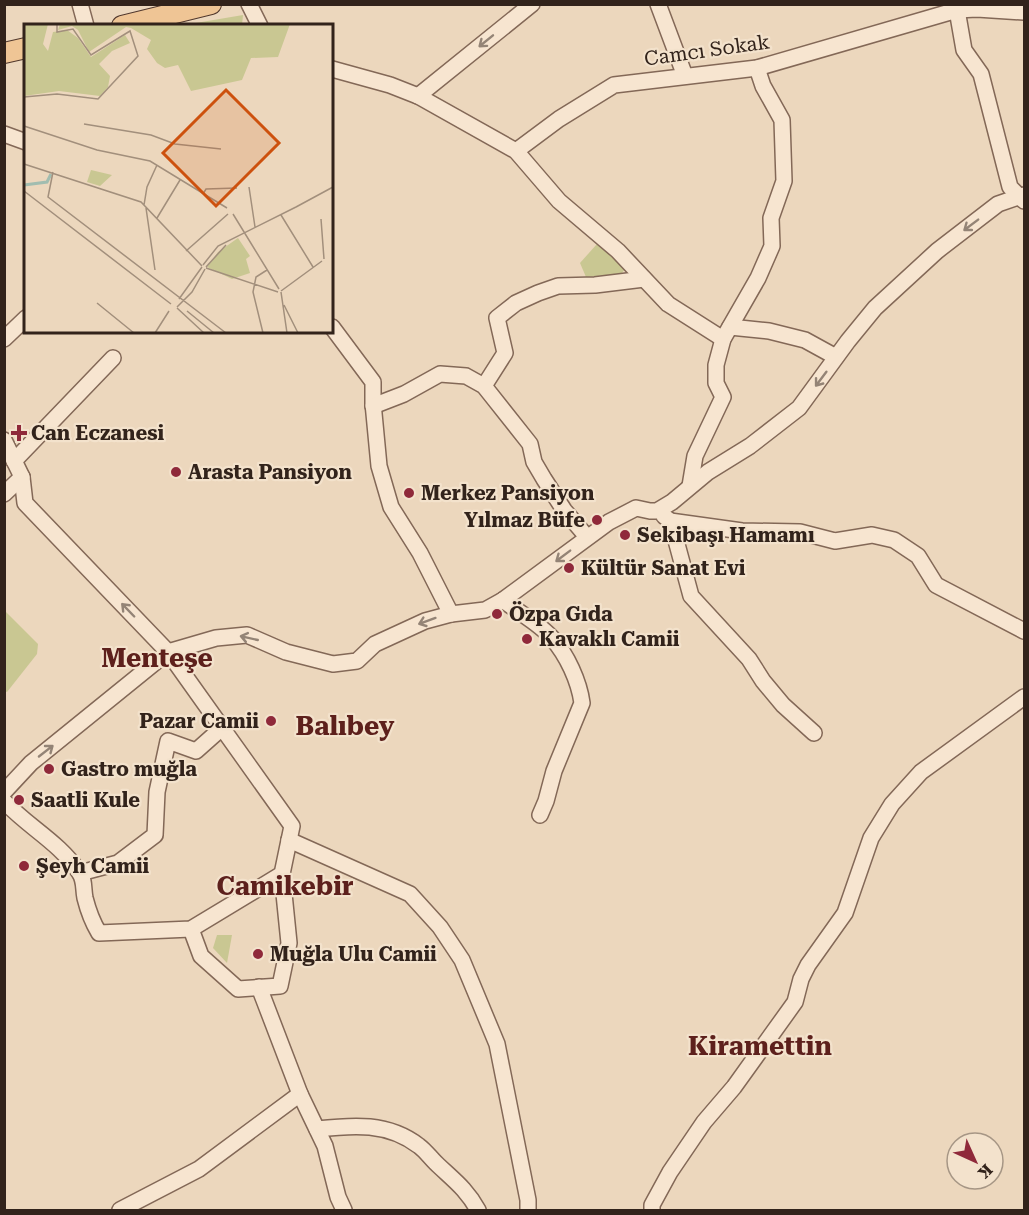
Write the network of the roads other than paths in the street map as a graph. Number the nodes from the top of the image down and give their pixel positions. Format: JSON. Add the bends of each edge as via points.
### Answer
{"nodes":[{"id":1,"x":80,"y":4,"type":"edge"},
{"id":2,"x":211,"y":4,"type":"edge"},
{"id":3,"x":249,"y":4,"type":"edge"},
{"id":4,"x":532,"y":4,"type":"edge"},
{"id":5,"x":658,"y":4,"type":"edge"},
{"id":6,"x":976,"y":7,"type":"edge"},
{"id":7,"x":957,"y":10,"type":"junction"},
{"id":8,"x":1024,"y":12,"type":"edge"},
{"id":9,"x":85,"y":24,"type":"edge"},
{"id":10,"x":130,"y":24,"type":"edge"},
{"id":11,"x":259,"y":24,"type":"edge"},
{"id":12,"x":24,"y":48,"type":"edge"},
{"id":13,"x":4,"y":53,"type":"edge"},
{"id":14,"x":757,"y":68,"type":"junction"},
{"id":15,"x":333,"y":69,"type":"edge"},
{"id":16,"x":685,"y":76,"type":"junction"},
{"id":17,"x":418,"y":96,"type":"junction"},
{"id":18,"x":4,"y":134,"type":"edge"},
{"id":19,"x":24,"y":141,"type":"edge"},
{"id":20,"x":516,"y":151,"type":"junction"},
{"id":21,"x":1023,"y":197,"type":"edge"},
{"id":22,"x":644,"y":279,"type":"junction"},
{"id":23,"x":24,"y":320,"type":"edge"},
{"id":24,"x":333,"y":328,"type":"edge"},
{"id":25,"x":726,"y":333,"type":"junction"},
{"id":26,"x":4,"y":339,"type":"edge"},
{"id":27,"x":836,"y":357,"type":"junction"},
{"id":28,"x":112,"y":358,"type":"dead end"},
{"id":29,"x":484,"y":386,"type":"junction"},
{"id":30,"x":373,"y":406,"type":"junction"},
{"id":31,"x":4,"y":441,"type":"edge"},
{"id":32,"x":14,"y":461,"type":"junction"},
{"id":33,"x":22,"y":477,"type":"junction"},
{"id":34,"x":690,"y":486,"type":"junction"},
{"id":35,"x":4,"y":494,"type":"edge"},
{"id":36,"x":657,"y":511,"type":"junction"},
{"id":37,"x":670,"y":521,"type":"junction"},
{"id":38,"x":587,"y":537,"type":"junction"},
{"id":39,"x":503,"y":600,"type":"junction"},
{"id":40,"x":451,"y":614,"type":"junction"},
{"id":41,"x":1024,"y":631,"type":"edge"},
{"id":42,"x":168,"y":652,"type":"junction"},
{"id":43,"x":1024,"y":697,"type":"edge"},
{"id":44,"x":223,"y":728,"type":"junction"},
{"id":45,"x":814,"y":733,"type":"dead end"},
{"id":46,"x":4,"y":792,"type":"edge"},
{"id":47,"x":4,"y":801,"type":"edge"},
{"id":48,"x":540,"y":815,"type":"dead end"},
{"id":49,"x":289,"y":840,"type":"junction"},
{"id":50,"x":80,"y":873,"type":"junction"},
{"id":51,"x":282,"y":874,"type":"junction"},
{"id":52,"x":191,"y":929,"type":"junction"},
{"id":53,"x":260,"y":987,"type":"junction"},
{"id":54,"x":300,"y":1094,"type":"junction"},
{"id":55,"x":317,"y":1129,"type":"junction"},
{"id":56,"x":120,"y":1210,"type":"edge"},
{"id":57,"x":344,"y":1210,"type":"edge"},
{"id":58,"x":478,"y":1210,"type":"edge"},
{"id":59,"x":528,"y":1210,"type":"edge"},
{"id":60,"x":652,"y":1210,"type":"edge"}],
"edges":[{"from":1,"to":9,"type":"street"},
{"from":2,"to":10,"type":"main road"},
{"from":3,"to":11,"type":"street"},
{"from":4,"to":17,"type":"street","one_way":true},
{"from":5,"to":16,"type":"street"},
{"from":6,"to":7,"type":"street","name":"Camcı Sokak"},
{"from":6,"to":8,"type":"street","name":"Camcı Sokak"},
{"from":7,"to":14,"type":"street","name":"Camcı Sokak"},
{"from":7,"to":21,"type":"street","via":[[964,50],[981,74],[1011,187]]},
{"from":12,"to":13,"type":"main road"},
{"from":14,"to":16,"type":"street","name":"Camcı Sokak"},
{"from":14,"to":25,"type":"street","via":[[782,120],[784,181],[771,218],[772,246]]},
{"from":15,"to":17,"type":"street"},
{"from":16,"to":20,"type":"street","name":"Camcı Sokak","via":[[614,85]]},
{"from":17,"to":20,"type":"street"},
{"from":18,"to":19,"type":"street"},
{"from":20,"to":22,"type":"street","via":[[559,201],[618,251]]},
{"from":21,"to":27,"type":"street","one_way":true,"via":[[998,204],[937,251],[875,308]]},
{"from":22,"to":25,"type":"street","via":[[668,304]]},
{"from":22,"to":29,"type":"street","via":[[558,286],[516,303],[497,318],[505,353]]},
{"from":23,"to":26,"type":"street"},
{"from":24,"to":30,"type":"street","via":[[373,382]]},
{"from":25,"to":27,"type":"street","via":[[769,331],[805,340]]},
{"from":25,"to":34,"type":"street","via":[[716,365],[716,383],[723,397],[695,456]]},
{"from":27,"to":34,"type":"street","one_way":true,"via":[[799,408]]},
{"from":28,"to":32,"type":"street"},
{"from":29,"to":30,"type":"street","via":[[466,376],[440,374]]},
{"from":29,"to":38,"type":"street","via":[[530,444],[544,479]]},
{"from":30,"to":40,"type":"street","via":[[379,466],[391,507]]},
{"from":31,"to":32,"type":"street"},
{"from":32,"to":33,"type":"street"},
{"from":33,"to":35,"type":"street"},
{"from":42,"to":33,"type":"street","one_way":true,"via":[[29,508]]},
{"from":34,"to":36,"type":"street"},
{"from":36,"to":37,"type":"street"},
{"from":36,"to":38,"type":"street","via":[[636,508]]},
{"from":37,"to":41,"type":"street","via":[[742,531],[800,532],[835,541],[872,535],[894,540],[918,556],[936,585]]},
{"from":37,"to":45,"type":"street","via":[[691,596],[749,659],[783,705]]},
{"from":38,"to":39,"type":"street","one_way":true},
{"from":39,"to":40,"type":"street","via":[[485,610]]},
{"from":39,"to":48,"type":"street","via":[[552,638],[567,659],[581,692],[582,703]]},
{"from":40,"to":42,"type":"street","one_way":true,"via":[[425,621],[375,644],[357,661],[333,664],[286,652],[247,635],[216,638]]},
{"from":42,"to":44,"type":"street"},
{"from":46,"to":42,"type":"street","one_way":true,"via":[[31,763]]},
{"from":43,"to":60,"type":"street","via":[[921,772],[892,804],[871,838],[844,913],[808,965],[795,1002],[704,1122],[670,1172]]},
{"from":44,"to":49,"type":"street","via":[[292,826]]},
{"from":44,"to":50,"type":"street","via":[[196,751],[168,741],[157,792],[155,835],[118,863]]},
{"from":47,"to":50,"type":"street","via":[[63,850]]},
{"from":49,"to":51,"type":"street"},
{"from":49,"to":59,"type":"street","via":[[410,894],[440,927],[462,960],[496,1044]]},
{"from":50,"to":52,"type":"street","via":[[99,933]]},
{"from":51,"to":52,"type":"street"},
{"from":51,"to":53,"type":"street","via":[[289,943],[280,986]]},
{"from":52,"to":53,"type":"street","via":[[201,956],[238,989]]},
{"from":53,"to":54,"type":"street"},
{"from":54,"to":55,"type":"street"},
{"from":54,"to":56,"type":"street","via":[[199,1169]]},
{"from":55,"to":57,"type":"street"},
{"from":55,"to":58,"type":"street","via":[[373,1126],[405,1137],[420,1146],[468,1193]]}]}
